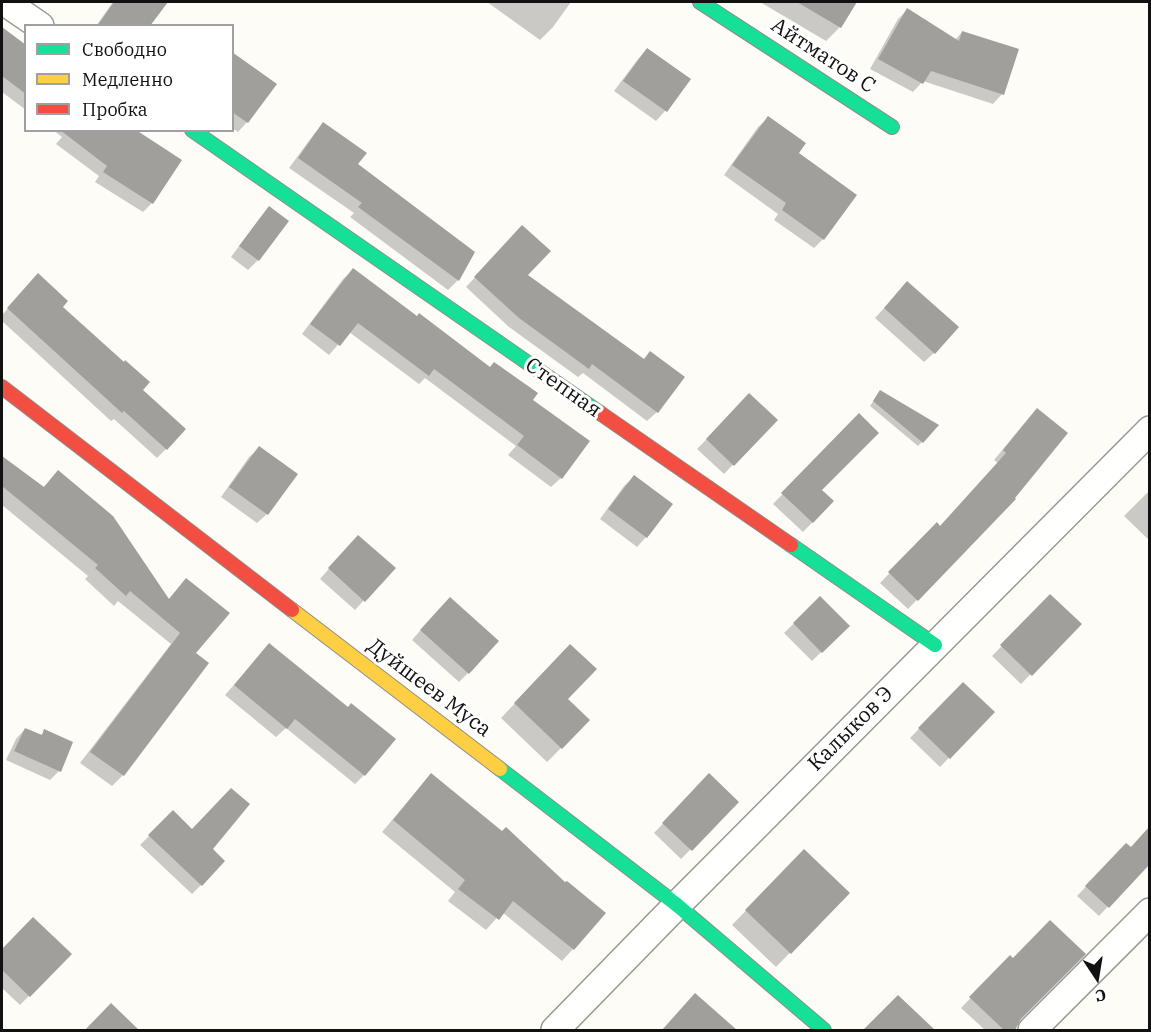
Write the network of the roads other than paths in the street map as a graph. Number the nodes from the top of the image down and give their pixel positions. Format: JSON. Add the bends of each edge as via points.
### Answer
{"nodes":[{"id":1,"x":5,"y":2,"type":"edge"},
{"id":2,"x":700,"y":2,"type":"edge"},
{"id":3,"x":37,"y":24,"type":"edge"},
{"id":4,"x":892,"y":127,"type":"dead end"},
{"id":5,"x":195,"y":132,"type":"edge"},
{"id":6,"x":2,"y":387,"type":"edge"},
{"id":7,"x":1146,"y":439,"type":"edge"},
{"id":8,"x":935,"y":645,"type":"junction"},
{"id":9,"x":677,"y":905,"type":"junction"},
{"id":10,"x":1149,"y":912,"type":"edge"},
{"id":11,"x":555,"y":1030,"type":"edge"},
{"id":12,"x":824,"y":1030,"type":"edge"},
{"id":13,"x":1032,"y":1030,"type":"edge"}],
"edges":[{"from":1,"to":3,"type":"street"},
{"from":2,"to":4,"type":"street","name":"Айтматов С"},
{"from":5,"to":8,"type":"street","name":"Степная"},
{"from":6,"to":9,"type":"street","name":"Дуйшеев Муса"},
{"from":7,"to":8,"type":"street","name":"Калыков Э"},
{"from":8,"to":9,"type":"street","name":"Калыков Э"},
{"from":9,"to":11,"type":"street","name":"Калыков Э"},
{"from":9,"to":12,"type":"street","name":"Дуйшеев Муса"},
{"from":10,"to":13,"type":"street"}]}
